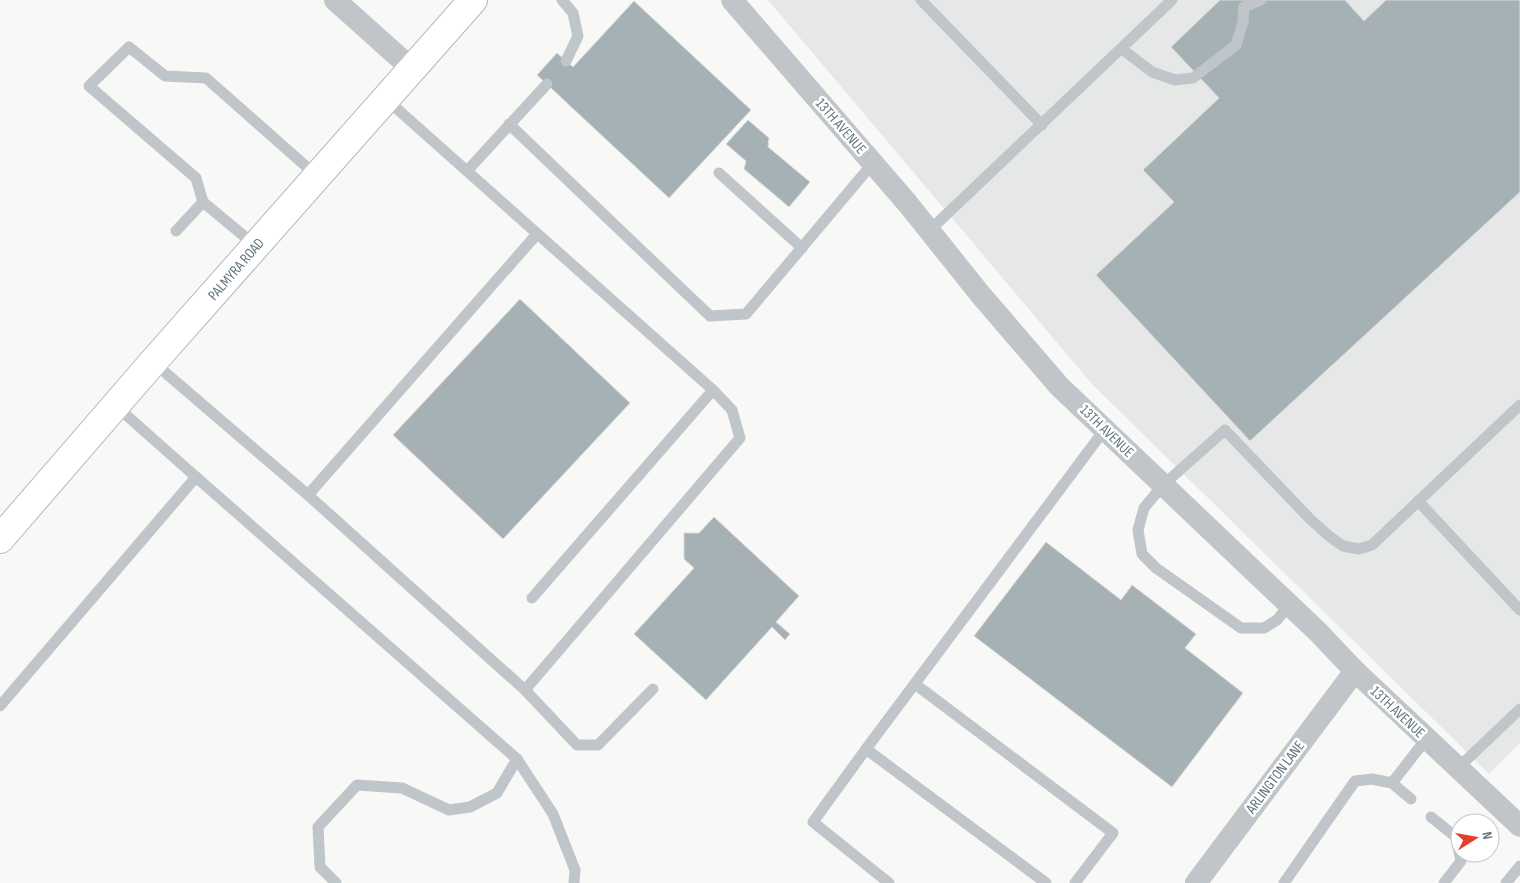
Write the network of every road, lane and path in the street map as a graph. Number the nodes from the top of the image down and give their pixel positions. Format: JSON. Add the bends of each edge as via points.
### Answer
{"nodes":[{"id":1,"x":335,"y":0,"type":"edge"},
{"id":2,"x":473,"y":0,"type":"edge"},
{"id":3,"x":562,"y":0,"type":"edge"},
{"id":4,"x":732,"y":0,"type":"edge"},
{"id":5,"x":920,"y":0,"type":"edge"},
{"id":6,"x":1172,"y":0,"type":"edge"},
{"id":7,"x":1261,"y":0,"type":"edge"},
{"id":8,"x":1240,"y":3,"type":"edge"},
{"id":9,"x":1122,"y":49,"type":"junction"},
{"id":10,"x":566,"y":60,"type":"dead end"},
{"id":11,"x":412,"y":69,"type":"junction"},
{"id":12,"x":547,"y":84,"type":"dead end"},
{"id":13,"x":386,"y":98,"type":"junction"},
{"id":14,"x":509,"y":124,"type":"junction"},
{"id":15,"x":1042,"y":125,"type":"junction"},
{"id":16,"x":873,"y":163,"type":"junction"},
{"id":17,"x":467,"y":171,"type":"junction"},
{"id":18,"x":719,"y":173,"type":"dead end"},
{"id":19,"x":318,"y":176,"type":"junction"},
{"id":20,"x":202,"y":202,"type":"junction"},
{"id":21,"x":930,"y":230,"type":"junction"},
{"id":22,"x":176,"y":231,"type":"dead end"},
{"id":23,"x":537,"y":234,"type":"junction"},
{"id":24,"x":256,"y":246,"type":"junction"},
{"id":25,"x":802,"y":248,"type":"junction"},
{"id":26,"x":154,"y":362,"type":"junction"},
{"id":27,"x":713,"y":390,"type":"junction"},
{"id":28,"x":1520,"y":405,"type":"edge"},
{"id":29,"x":116,"y":406,"type":"junction"},
{"id":30,"x":1105,"y":429,"type":"junction"},
{"id":31,"x":196,"y":477,"type":"junction"},
{"id":32,"x":1163,"y":485,"type":"junction"},
{"id":33,"x":308,"y":495,"type":"junction"},
{"id":34,"x":1418,"y":501,"type":"junction"},
{"id":35,"x":0,"y":539,"type":"edge"},
{"id":36,"x":532,"y":598,"type":"dead end"},
{"id":37,"x":1289,"y":605,"type":"junction"},
{"id":38,"x":1520,"y":610,"type":"edge"},
{"id":39,"x":1355,"y":671,"type":"junction"},
{"id":40,"x":915,"y":684,"type":"junction"},
{"id":41,"x":653,"y":689,"type":"dead end"},
{"id":42,"x":524,"y":690,"type":"junction"},
{"id":43,"x":0,"y":706,"type":"edge"},
{"id":44,"x":1520,"y":708,"type":"edge"},
{"id":45,"x":1426,"y":738,"type":"junction"},
{"id":46,"x":866,"y":748,"type":"junction"},
{"id":47,"x":517,"y":759,"type":"junction"},
{"id":48,"x":1458,"y":768,"type":"junction"},
{"id":49,"x":1392,"y":783,"type":"junction"},
{"id":50,"x":1411,"y":799,"type":"dead end"},
{"id":51,"x":1431,"y":817,"type":"dead end"},
{"id":52,"x":1520,"y":826,"type":"edge"},
{"id":53,"x":1520,"y":866,"type":"edge"},
{"id":54,"x":336,"y":883,"type":"edge"},
{"id":55,"x":574,"y":883,"type":"edge"},
{"id":56,"x":889,"y":883,"type":"edge"},
{"id":57,"x":1046,"y":883,"type":"edge"},
{"id":58,"x":1074,"y":883,"type":"edge"},
{"id":59,"x":1196,"y":883,"type":"edge"},
{"id":60,"x":1284,"y":883,"type":"edge"},
{"id":61,"x":1444,"y":883,"type":"edge"},
{"id":62,"x":1506,"y":883,"type":"edge"}],
"edges":[{"from":1,"to":11,"type":"street"},
{"from":2,"to":11,"type":"main road","name":"PALMYRA ROAD"},
{"from":3,"to":10,"type":"lane","via":[[573,13],[578,36]]},
{"from":4,"to":16,"type":"street","name":"13TH AVENUE"},
{"from":5,"to":15,"type":"lane"},
{"from":6,"to":9,"type":"lane"},
{"from":7,"to":8,"type":"lane"},
{"from":8,"to":9,"type":"lane","via":[[1243,22],[1236,45],[1193,78],[1175,80],[1152,72]]},
{"from":9,"to":15,"type":"lane"},
{"from":11,"to":13,"type":"main road","name":"PALMYRA ROAD"},
{"from":12,"to":14,"type":"lane"},
{"from":13,"to":17,"type":"lane"},
{"from":13,"to":19,"type":"main road","name":"PALMYRA ROAD"},
{"from":14,"to":17,"type":"lane"},
{"from":14,"to":25,"type":"lane","via":[[710,316],[746,314]]},
{"from":15,"to":21,"type":"lane"},
{"from":16,"to":21,"type":"street","name":"13TH AVENUE"},
{"from":16,"to":25,"type":"lane"},
{"from":17,"to":23,"type":"lane"},
{"from":18,"to":25,"type":"lane"},
{"from":19,"to":20,"type":"lane","via":[[206,78],[165,76],[129,47],[89,86],[196,178]]},
{"from":19,"to":24,"type":"main road","name":"PALMYRA ROAD"},
{"from":20,"to":22,"type":"lane"},
{"from":20,"to":24,"type":"lane"},
{"from":21,"to":30,"type":"street","name":"13TH AVENUE","via":[[1059,386]]},
{"from":23,"to":27,"type":"lane"},
{"from":23,"to":33,"type":"lane"},
{"from":24,"to":26,"type":"main road","name":"PALMYRA ROAD"},
{"from":26,"to":29,"type":"main road","name":"PALMYRA ROAD"},
{"from":26,"to":33,"type":"lane"},
{"from":27,"to":36,"type":"lane"},
{"from":27,"to":42,"type":"lane","via":[[732,410],[740,438]]},
{"from":28,"to":34,"type":"lane"},
{"from":29,"to":31,"type":"lane"},
{"from":29,"to":35,"type":"main road","name":"PALMYRA ROAD"},
{"from":30,"to":32,"type":"street","name":"13TH AVENUE"},
{"from":30,"to":40,"type":"lane"},
{"from":31,"to":43,"type":"lane"},
{"from":31,"to":47,"type":"lane"},
{"from":32,"to":34,"type":"lane","via":[[1225,430],[1310,519],[1343,546],[1359,549],[1372,545]]},
{"from":32,"to":37,"type":"street","name":"13TH AVENUE"},
{"from":32,"to":37,"type":"lane","via":[[1144,508],[1138,530],[1142,554],[1156,568],[1241,628],[1264,628],[1277,620]]},
{"from":33,"to":42,"type":"lane"},
{"from":34,"to":38,"type":"lane"},
{"from":37,"to":39,"type":"street","name":"13TH AVENUE"},
{"from":39,"to":45,"type":"street","name":"13TH AVENUE"},
{"from":39,"to":59,"type":"street","name":"ARLINGTON LANE"},
{"from":40,"to":46,"type":"lane"},
{"from":40,"to":58,"type":"lane","via":[[1113,833]]},
{"from":41,"to":42,"type":"lane","via":[[598,745],[577,744]]},
{"from":44,"to":48,"type":"lane"},
{"from":45,"to":48,"type":"street","name":"13TH AVENUE"},
{"from":45,"to":49,"type":"lane"},
{"from":46,"to":56,"type":"lane","via":[[812,822]]},
{"from":46,"to":57,"type":"lane"},
{"from":47,"to":54,"type":"lane","via":[[497,793],[470,807],[450,810],[402,788],[357,785],[318,827],[320,866]]},
{"from":47,"to":55,"type":"lane","via":[[553,814],[575,870]]},
{"from":48,"to":52,"type":"street","name":"13TH AVENUE"},
{"from":49,"to":50,"type":"lane"},
{"from":49,"to":60,"type":"lane","via":[[1372,779],[1355,781]]},
{"from":51,"to":61,"type":"lane","via":[[1456,837],[1461,861]]},
{"from":53,"to":62,"type":"lane"}]}
